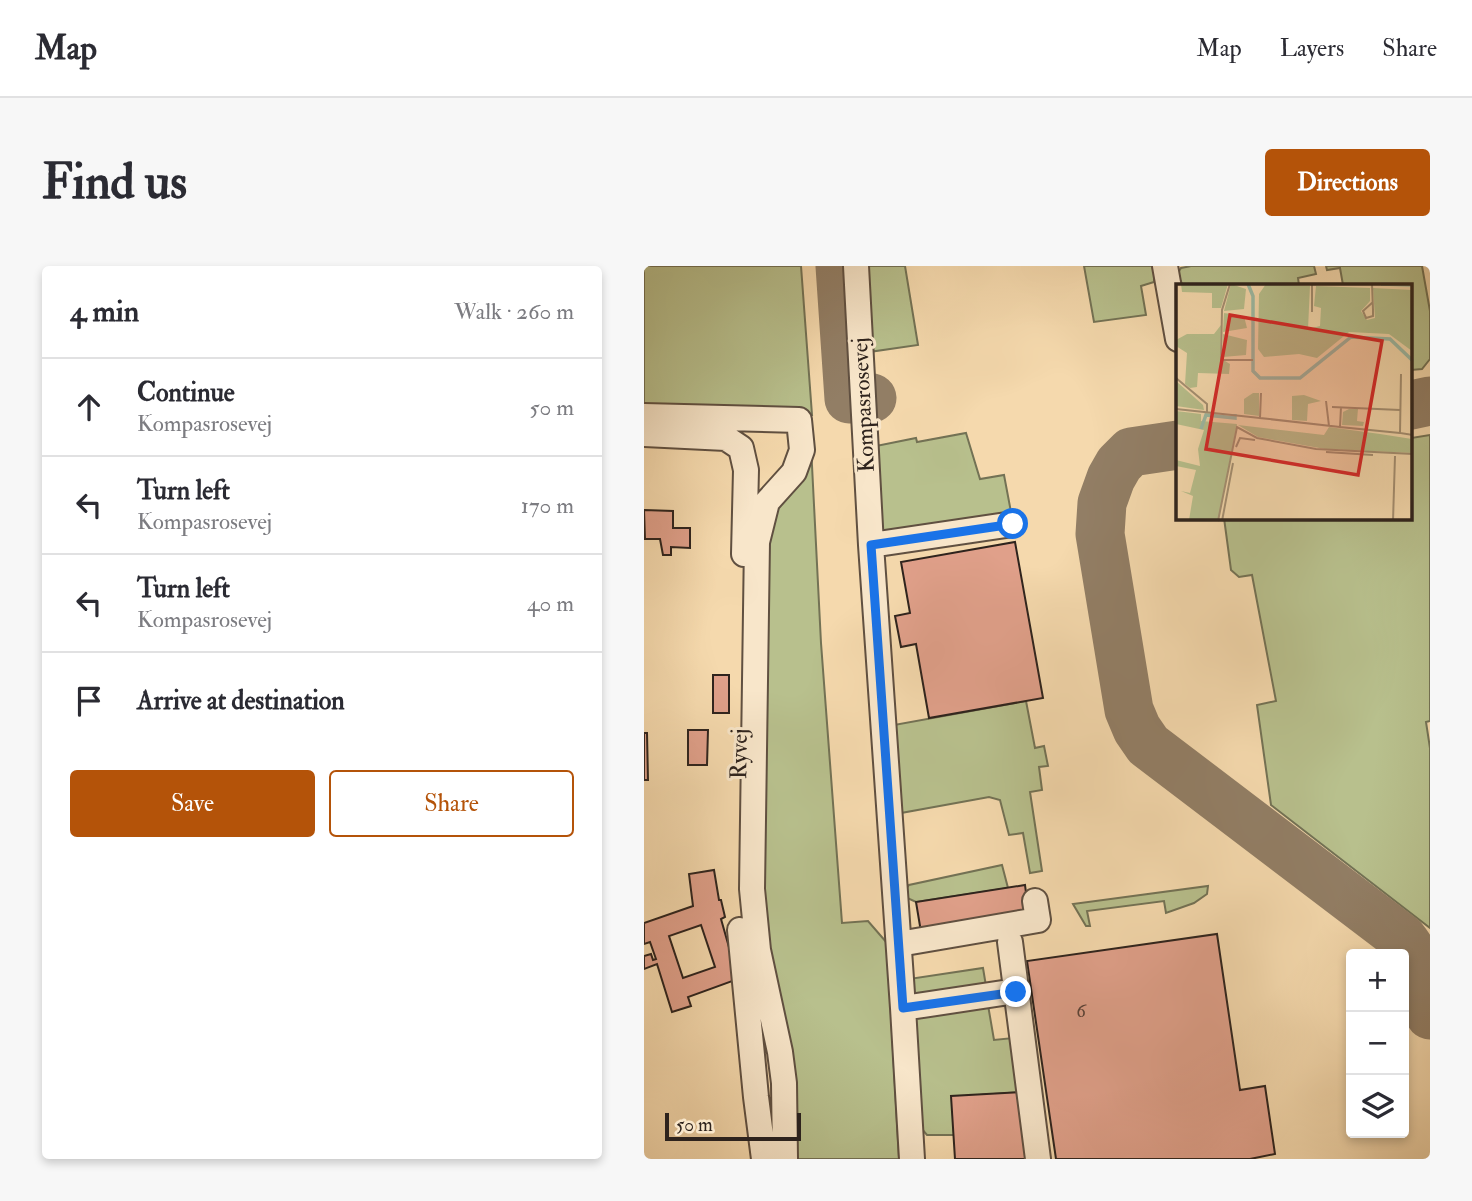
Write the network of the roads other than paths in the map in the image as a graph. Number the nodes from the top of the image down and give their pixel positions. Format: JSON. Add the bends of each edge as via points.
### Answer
{"nodes":[{"id":1,"x":856,"y":266,"type":"edge"},
{"id":2,"x":1165,"y":266,"type":"edge"},
{"id":3,"x":1176,"y":328,"type":"edge"},
{"id":4,"x":644,"y":416,"type":"edge"},
{"id":5,"x":644,"y":434,"type":"edge"},
{"id":6,"x":1013,"y":524,"type":"dead end"},
{"id":7,"x":871,"y":545,"type":"junction"},
{"id":8,"x":1035,"y":901,"type":"dead end"},
{"id":9,"x":1010,"y":942,"type":"dead end"},
{"id":10,"x":899,"y":944,"type":"junction"},
{"id":11,"x":1016,"y":992,"type":"junction"},
{"id":12,"x":903,"y":1008,"type":"junction"},
{"id":13,"x":764,"y":1159,"type":"edge"},
{"id":14,"x":785,"y":1159,"type":"edge"},
{"id":15,"x":912,"y":1159,"type":"edge"},
{"id":16,"x":1038,"y":1159,"type":"edge"}],
"edges":[{"from":1,"to":7,"type":"street","name":"Kompasrosevej"},
{"from":2,"to":3,"type":"street"},
{"from":4,"to":14,"type":"street","via":[[799,420],[802,450],[794,472],[767,502],[757,542],[752,889],[758,950],[780,1052]]},
{"from":5,"to":13,"type":"street","name":"Ryvej","via":[[726,438],[741,448],[746,470],[737,874]]},
{"from":6,"to":7,"type":"street"},
{"from":7,"to":10,"type":"street","name":"Kompasrosevej"},
{"from":8,"to":10,"type":"street","via":[[1038,920]]},
{"from":9,"to":11,"type":"street"},
{"from":10,"to":12,"type":"street","name":"Kompasrosevej"},
{"from":11,"to":12,"type":"street"},
{"from":11,"to":16,"type":"street"},
{"from":12,"to":15,"type":"street","name":"Kompasrosevej"}]}
